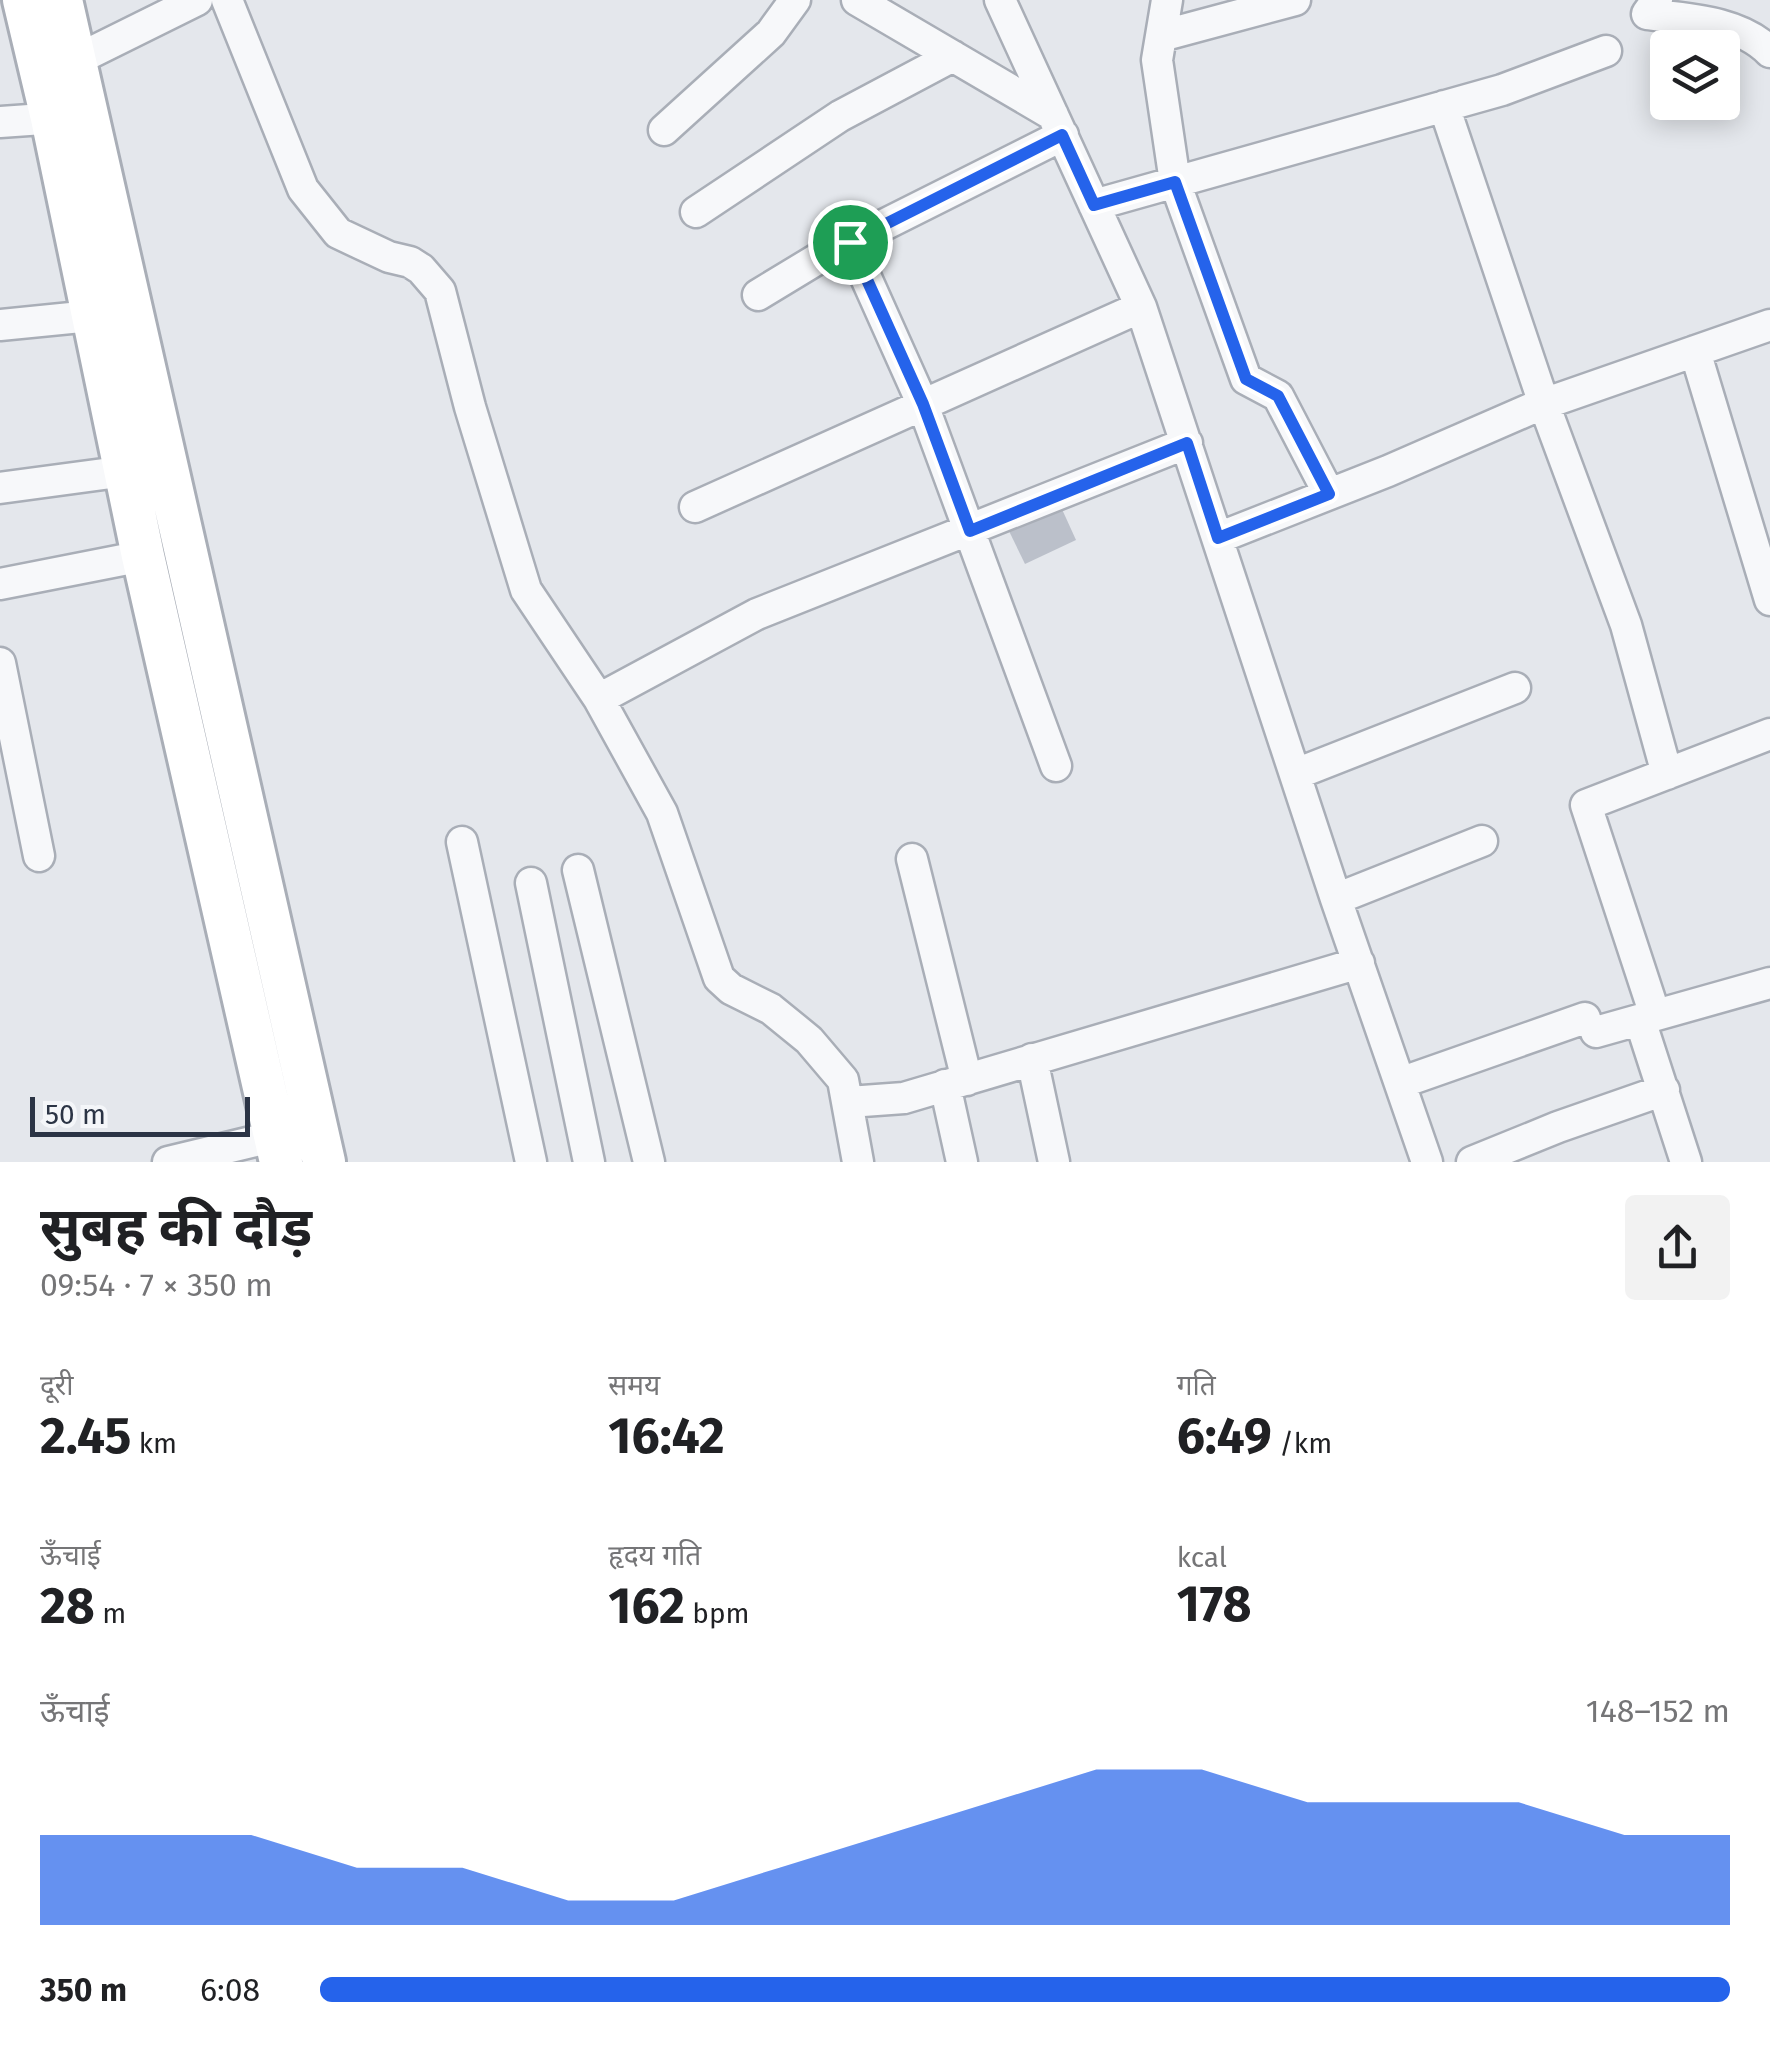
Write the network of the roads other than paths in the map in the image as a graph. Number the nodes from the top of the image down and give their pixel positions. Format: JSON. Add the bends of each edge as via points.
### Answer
{"nodes":[{"id":1,"x":24,"y":0,"type":"edge"},
{"id":2,"x":62,"y":0,"type":"edge"},
{"id":3,"x":197,"y":0,"type":"edge"},
{"id":4,"x":226,"y":0,"type":"edge"},
{"id":5,"x":795,"y":0,"type":"edge"},
{"id":6,"x":857,"y":0,"type":"edge"},
{"id":7,"x":1000,"y":0,"type":"edge"},
{"id":8,"x":1167,"y":0,"type":"edge"},
{"id":9,"x":1295,"y":0,"type":"edge"},
{"id":10,"x":1644,"y":5,"type":"edge"},
{"id":11,"x":1161,"y":36,"type":"junction"},
{"id":12,"x":1606,"y":51,"type":"dead end"},
{"id":13,"x":1770,"y":52,"type":"edge"},
{"id":14,"x":953,"y":56,"type":"junction"},
{"id":15,"x":58,"y":65,"type":"junction"},
{"id":16,"x":1444,"y":106,"type":"junction"},
{"id":17,"x":71,"y":117,"type":"junction"},
{"id":18,"x":0,"y":122,"type":"edge"},
{"id":19,"x":1058,"y":125,"type":"junction"},
{"id":20,"x":664,"y":130,"type":"dead end"},
{"id":21,"x":1175,"y":182,"type":"junction"},
{"id":22,"x":1094,"y":205,"type":"junction"},
{"id":23,"x":696,"y":212,"type":"dead end"},
{"id":24,"x":850,"y":242,"type":"junction"},
{"id":25,"x":758,"y":295,"type":"dead end"},
{"id":26,"x":1141,"y":307,"type":"junction"},
{"id":27,"x":91,"y":316,"type":"junction"},
{"id":28,"x":0,"y":326,"type":"edge"},
{"id":29,"x":1770,"y":326,"type":"edge"},
{"id":30,"x":1695,"y":351,"type":"junction"},
{"id":31,"x":923,"y":404,"type":"junction"},
{"id":32,"x":1544,"y":404,"type":"junction"},
{"id":33,"x":1187,"y":443,"type":"junction"},
{"id":34,"x":126,"y":471,"type":"junction"},
{"id":35,"x":0,"y":488,"type":"edge"},
{"id":36,"x":1329,"y":494,"type":"junction"},
{"id":37,"x":696,"y":506,"type":"dead end"},
{"id":38,"x":970,"y":531,"type":"junction"},
{"id":39,"x":1218,"y":538,"type":"junction"},
{"id":40,"x":142,"y":556,"type":"junction"},
{"id":41,"x":0,"y":584,"type":"edge"},
{"id":42,"x":1770,"y":600,"type":"edge"},
{"id":43,"x":0,"y":663,"type":"edge"},
{"id":44,"x":1515,"y":688,"type":"dead end"},
{"id":45,"x":599,"y":699,"type":"junction"},
{"id":46,"x":1770,"y":734,"type":"edge"},
{"id":47,"x":1056,"y":766,"type":"dead end"},
{"id":48,"x":1296,"y":774,"type":"junction"},
{"id":49,"x":1667,"y":774,"type":"junction"},
{"id":50,"x":462,"y":842,"type":"dead end"},
{"id":51,"x":1482,"y":842,"type":"dead end"},
{"id":52,"x":39,"y":856,"type":"dead end"},
{"id":53,"x":912,"y":858,"type":"dead end"},
{"id":54,"x":578,"y":870,"type":"dead end"},
{"id":55,"x":531,"y":883,"type":"dead end"},
{"id":56,"x":1336,"y":899,"type":"junction"},
{"id":57,"x":1359,"y":963,"type":"junction"},
{"id":58,"x":1770,"y":982,"type":"edge"},
{"id":59,"x":1648,"y":1017,"type":"junction"},
{"id":60,"x":1032,"y":1059,"type":"junction"},
{"id":61,"x":956,"y":1083,"type":"junction"},
{"id":62,"x":1400,"y":1083,"type":"junction"},
{"id":63,"x":1664,"y":1090,"type":"junction"},
{"id":64,"x":849,"y":1102,"type":"junction"},
{"id":65,"x":279,"y":1149,"type":"edge"},
{"id":66,"x":168,"y":1162,"type":"edge"},
{"id":67,"x":324,"y":1162,"type":"edge"},
{"id":68,"x":531,"y":1162,"type":"edge"},
{"id":69,"x":589,"y":1162,"type":"edge"},
{"id":70,"x":648,"y":1162,"type":"edge"},
{"id":71,"x":858,"y":1162,"type":"edge"},
{"id":72,"x":962,"y":1162,"type":"edge"},
{"id":73,"x":1054,"y":1162,"type":"edge"},
{"id":74,"x":1428,"y":1162,"type":"edge"},
{"id":75,"x":1472,"y":1162,"type":"edge"},
{"id":76,"x":1686,"y":1162,"type":"edge"}],
"edges":[{"from":1,"to":15,"type":"main road"},
{"from":2,"to":15,"type":"main road"},
{"from":3,"to":15,"type":"street"},
{"from":4,"to":45,"type":"street","via":[[303,189],[338,233],[421,268],[440,291],[526,590]]},
{"from":5,"to":20,"type":"street","via":[[771,33]]},
{"from":6,"to":14,"type":"street"},
{"from":7,"to":19,"type":"street"},
{"from":8,"to":11,"type":"street"},
{"from":9,"to":11,"type":"street"},
{"from":10,"to":13,"type":"street","via":[[1758,39]]},
{"from":11,"to":21,"type":"street","via":[[1157,60]]},
{"from":12,"to":16,"type":"street"},
{"from":14,"to":19,"type":"street"},
{"from":14,"to":23,"type":"street","via":[[840,116]]},
{"from":15,"to":17,"type":"main road"},
{"from":16,"to":21,"type":"street"},
{"from":16,"to":32,"type":"street"},
{"from":17,"to":18,"type":"street"},
{"from":17,"to":27,"type":"main road"},
{"from":17,"to":67,"type":"main road"},
{"from":19,"to":22,"type":"street"},
{"from":19,"to":24,"type":"street"},
{"from":21,"to":22,"type":"street"},
{"from":21,"to":36,"type":"street","via":[[1246,379],[1278,396]]},
{"from":22,"to":26,"type":"street"},
{"from":24,"to":25,"type":"street"},
{"from":24,"to":31,"type":"street"},
{"from":26,"to":31,"type":"street"},
{"from":26,"to":33,"type":"street"},
{"from":27,"to":28,"type":"street"},
{"from":27,"to":34,"type":"main road"},
{"from":29,"to":30,"type":"street"},
{"from":30,"to":32,"type":"street"},
{"from":30,"to":42,"type":"street"},
{"from":31,"to":37,"type":"street"},
{"from":31,"to":38,"type":"street"},
{"from":32,"to":36,"type":"street"},
{"from":32,"to":49,"type":"street","via":[[1626,624]]},
{"from":33,"to":38,"type":"street"},
{"from":33,"to":39,"type":"street"},
{"from":34,"to":35,"type":"street"},
{"from":34,"to":40,"type":"main road"},
{"from":36,"to":39,"type":"street"},
{"from":38,"to":45,"type":"street","via":[[757,614]]},
{"from":38,"to":47,"type":"street"},
{"from":39,"to":48,"type":"street"},
{"from":40,"to":41,"type":"street"},
{"from":40,"to":65,"type":"main road"},
{"from":43,"to":52,"type":"street"},
{"from":44,"to":48,"type":"street"},
{"from":45,"to":64,"type":"street","via":[[662,813],[720,978],[809,1040],[843,1080]]},
{"from":46,"to":49,"type":"street"},
{"from":48,"to":56,"type":"street"},
{"from":49,"to":59,"type":"street","via":[[1586,805]]},
{"from":50,"to":68,"type":"street"},
{"from":51,"to":56,"type":"street"},
{"from":53,"to":61,"type":"street"},
{"from":54,"to":70,"type":"street"},
{"from":55,"to":69,"type":"street"},
{"from":56,"to":57,"type":"street"},
{"from":57,"to":60,"type":"street"},
{"from":57,"to":62,"type":"street"},
{"from":58,"to":59,"type":"street"},
{"from":59,"to":62,"type":"street","via":[[1590,1025]]},
{"from":59,"to":63,"type":"street"},
{"from":60,"to":61,"type":"street"},
{"from":60,"to":73,"type":"street"},
{"from":61,"to":64,"type":"street","via":[[904,1098]]},
{"from":61,"to":72,"type":"street"},
{"from":62,"to":74,"type":"street"},
{"from":63,"to":75,"type":"street"},
{"from":63,"to":76,"type":"street"},
{"from":64,"to":71,"type":"street"},
{"from":65,"to":66,"type":"street"}]}
